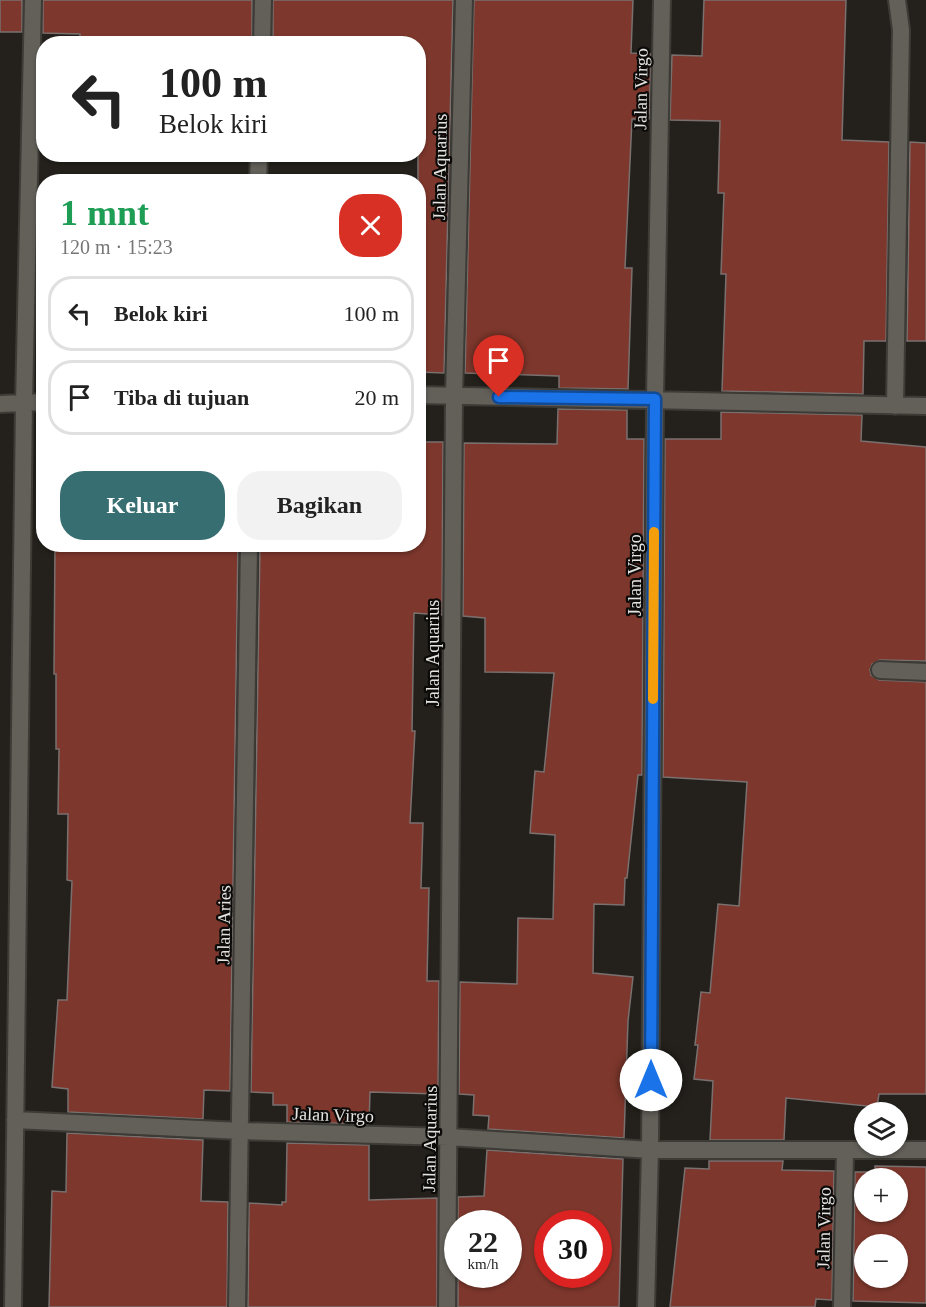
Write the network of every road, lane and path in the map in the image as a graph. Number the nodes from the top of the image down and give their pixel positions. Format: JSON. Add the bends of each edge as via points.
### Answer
{"nodes":[{"id":1,"x":33,"y":0,"type":"edge"},
{"id":2,"x":263,"y":0,"type":"edge"},
{"id":3,"x":464,"y":0,"type":"edge"},
{"id":4,"x":662,"y":0,"type":"edge"},
{"id":5,"x":897,"y":0,"type":"edge"},
{"id":6,"x":262,"y":36,"type":"edge"},
{"id":7,"x":426,"y":395,"type":"edge"},
{"id":8,"x":454,"y":396,"type":"junction"},
{"id":9,"x":655,"y":399,"type":"junction"},
{"id":10,"x":36,"y":403,"type":"edge"},
{"id":11,"x":0,"y":404,"type":"edge"},
{"id":12,"x":24,"y":404,"type":"junction"},
{"id":13,"x":895,"y":406,"type":"junction"},
{"id":14,"x":926,"y":406,"type":"edge"},
{"id":15,"x":249,"y":552,"type":"edge"},
{"id":16,"x":880,"y":670,"type":"dead end"},
{"id":17,"x":926,"y":672,"type":"edge"},
{"id":18,"x":15,"y":1120,"type":"junction"},
{"id":19,"x":241,"y":1131,"type":"junction"},
{"id":20,"x":449,"y":1137,"type":"junction"},
{"id":21,"x":650,"y":1150,"type":"junction"},
{"id":22,"x":845,"y":1150,"type":"junction"},
{"id":23,"x":926,"y":1150,"type":"edge"},
{"id":24,"x":13,"y":1307,"type":"edge"},
{"id":25,"x":237,"y":1307,"type":"edge"},
{"id":26,"x":447,"y":1307,"type":"edge"},
{"id":27,"x":646,"y":1307,"type":"edge"},
{"id":28,"x":842,"y":1307,"type":"edge"}],
"edges":[{"from":1,"to":12,"type":"street"},
{"from":2,"to":6,"type":"street"},
{"from":3,"to":8,"type":"street","name":"Jalan Aquarius"},
{"from":4,"to":9,"type":"street","name":"Jalan Virgo"},
{"from":5,"to":13,"type":"street","via":[[901,30]]},
{"from":7,"to":8,"type":"street"},
{"from":8,"to":9,"type":"street"},
{"from":8,"to":20,"type":"street","name":"Jalan Aquarius"},
{"from":9,"to":13,"type":"street"},
{"from":9,"to":21,"type":"street","name":"Jalan Virgo"},
{"from":10,"to":12,"type":"street"},
{"from":11,"to":12,"type":"street"},
{"from":12,"to":18,"type":"street"},
{"from":13,"to":14,"type":"street"},
{"from":15,"to":19,"type":"street","name":"Jalan Aries"},
{"from":16,"to":17,"type":"street"},
{"from":18,"to":19,"type":"street","name":"Jalan Virgo"},
{"from":18,"to":24,"type":"street"},
{"from":19,"to":20,"type":"street","name":"Jalan Virgo"},
{"from":19,"to":25,"type":"street","name":"Jalan Aries"},
{"from":20,"to":21,"type":"street","name":"Jalan Virgo"},
{"from":20,"to":26,"type":"street","name":"Jalan Aquarius"},
{"from":21,"to":22,"type":"street","name":"Jalan Virgo"},
{"from":21,"to":27,"type":"street","name":"Jalan Virgo"},
{"from":22,"to":23,"type":"street","name":"Jalan Virgo"},
{"from":22,"to":28,"type":"street","name":"Jalan Virgo"}]}
